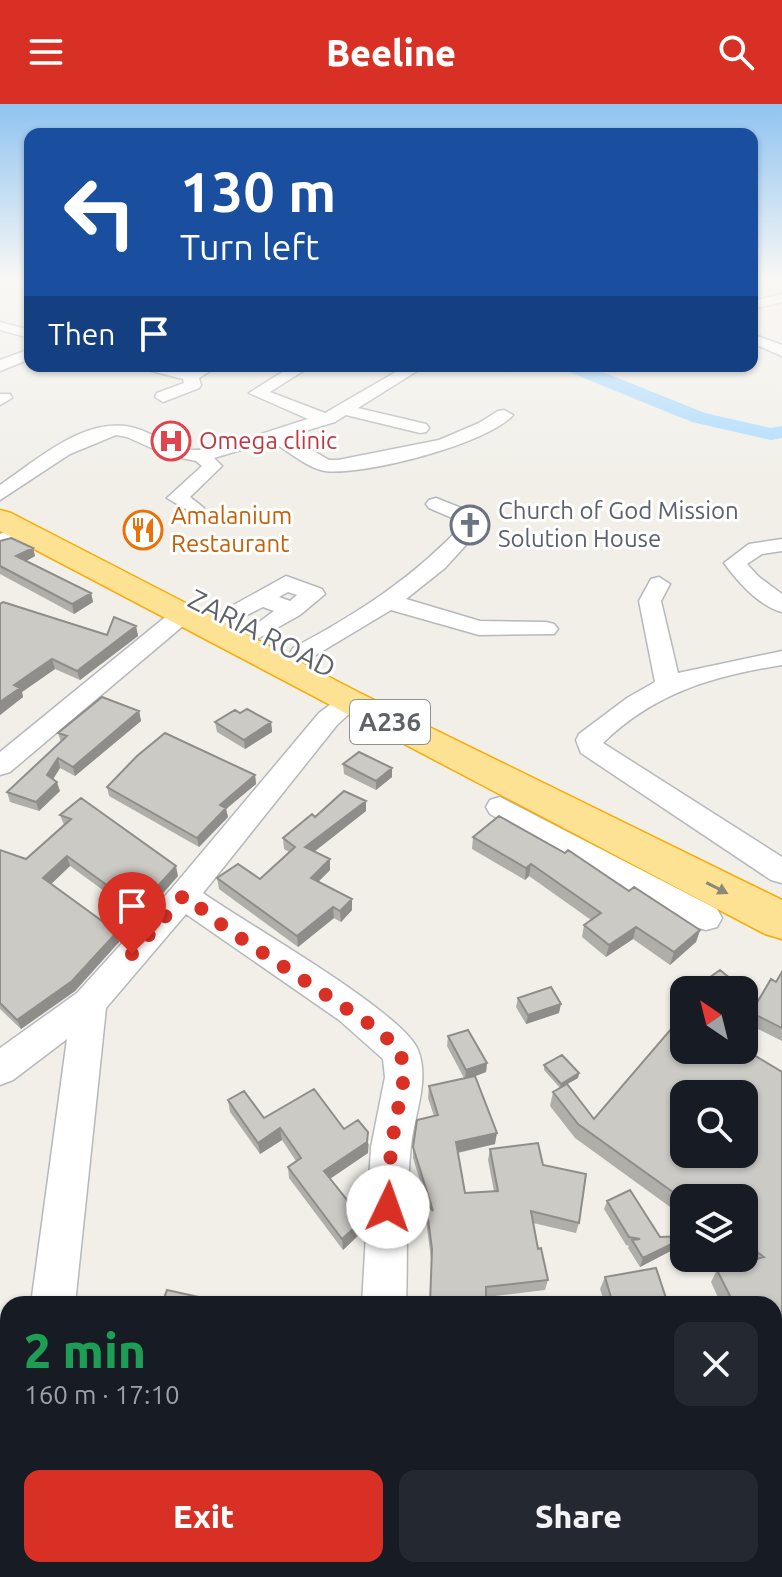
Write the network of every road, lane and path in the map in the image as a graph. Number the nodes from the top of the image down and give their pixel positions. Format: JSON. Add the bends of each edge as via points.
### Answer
{"nodes":[{"id":1,"x":24,"y":356,"type":"edge"},
{"id":2,"x":0,"y":366,"type":"edge"},
{"id":3,"x":174,"y":372,"type":"edge"},
{"id":4,"x":198,"y":372,"type":"edge"},
{"id":5,"x":293,"y":372,"type":"edge"},
{"id":6,"x":407,"y":372,"type":"edge"},
{"id":7,"x":190,"y":376,"type":"junction"},
{"id":8,"x":163,"y":397,"type":"dead end"},
{"id":9,"x":345,"y":410,"type":"junction"},
{"id":10,"x":504,"y":415,"type":"dead end"},
{"id":11,"x":324,"y":419,"type":"junction"},
{"id":12,"x":420,"y":428,"type":"dead end"},
{"id":13,"x":276,"y":436,"type":"junction"},
{"id":14,"x":201,"y":456,"type":"junction"},
{"id":15,"x":86,"y":460,"type":"dead end"},
{"id":16,"x":163,"y":465,"type":"dead end"},
{"id":17,"x":48,"y":483,"type":"dead end"},
{"id":18,"x":436,"y":504,"type":"dead end"},
{"id":19,"x":194,"y":508,"type":"dead end"},
{"id":20,"x":5,"y":515,"type":"edge"},
{"id":21,"x":782,"y":545,"type":"edge"},
{"id":22,"x":659,"y":584,"type":"dead end"},
{"id":23,"x":390,"y":602,"type":"junction"},
{"id":24,"x":782,"y":605,"type":"edge"},
{"id":25,"x":182,"y":615,"type":"junction"},
{"id":26,"x":267,"y":629,"type":"junction"},
{"id":27,"x":546,"y":629,"type":"dead end"},
{"id":28,"x":782,"y":658,"type":"edge"},
{"id":29,"x":668,"y":686,"type":"junction"},
{"id":30,"x":349,"y":702,"type":"junction"},
{"id":31,"x":0,"y":766,"type":"edge"},
{"id":32,"x":500,"y":807,"type":"dead end"},
{"id":33,"x":645,"y":869,"type":"junction"},
{"id":34,"x":782,"y":872,"type":"edge"},
{"id":35,"x":782,"y":892,"type":"edge"},
{"id":36,"x":184,"y":895,"type":"junction"},
{"id":37,"x":706,"y":918,"type":"dead end"},
{"id":38,"x":782,"y":921,"type":"edge"},
{"id":39,"x":89,"y":1003,"type":"junction"},
{"id":40,"x":0,"y":1069,"type":"edge"},
{"id":41,"x":54,"y":1296,"type":"edge"},
{"id":42,"x":384,"y":1296,"type":"edge"}],
"edges":[{"from":1,"to":2,"type":"street"},
{"from":3,"to":7,"type":"street"},
{"from":4,"to":7,"type":"street"},
{"from":5,"to":11,"type":"street","via":[[257,393]]},
{"from":6,"to":9,"type":"street"},
{"from":7,"to":8,"type":"street","via":[[193,385]]},
{"from":9,"to":11,"type":"street"},
{"from":9,"to":12,"type":"street"},
{"from":10,"to":13,"type":"street","via":[[449,444],[330,467]]},
{"from":11,"to":13,"type":"street"},
{"from":13,"to":14,"type":"street"},
{"from":14,"to":19,"type":"street","via":[[213,466],[177,498]]},
{"from":14,"to":20,"type":"street","via":[[182,455],[124,430],[110,430],[88,437]]},
{"from":15,"to":16,"type":"street","via":[[103,450],[122,449]]},
{"from":17,"to":20,"type":"street"},
{"from":18,"to":23,"type":"street","via":[[475,524]]},
{"from":20,"to":25,"type":"highway","number":"A236"},
{"from":20,"to":26,"type":"highway","name":"ZARIA ROAD","number":"A236"},
{"from":21,"to":24,"type":"street","via":[[756,548],[735,563]]},
{"from":22,"to":29,"type":"street","via":[[650,601]]},
{"from":23,"to":26,"type":"street"},
{"from":23,"to":27,"type":"street","via":[[479,628]]},
{"from":25,"to":26,"type":"highway","number":"A236"},
{"from":25,"to":31,"type":"street"},
{"from":26,"to":30,"type":"highway","number":"A236"},
{"from":26,"to":35,"type":"highway","name":"ZARIA ROAD","number":"A236"},
{"from":28,"to":29,"type":"street"},
{"from":29,"to":34,"type":"street","via":[[589,740],[591,747]]},
{"from":30,"to":33,"type":"highway","number":"A236"},
{"from":30,"to":36,"type":"street","via":[[328,719]]},
{"from":32,"to":33,"type":"street"},
{"from":33,"to":37,"type":"street"},
{"from":33,"to":38,"type":"highway","number":"A236","one_way":true},
{"from":36,"to":39,"type":"street"},
{"from":36,"to":42,"type":"street","via":[[358,1014],[401,1053],[404,1077],[391,1147]]},
{"from":39,"to":40,"type":"street"},
{"from":39,"to":41,"type":"street"}]}
